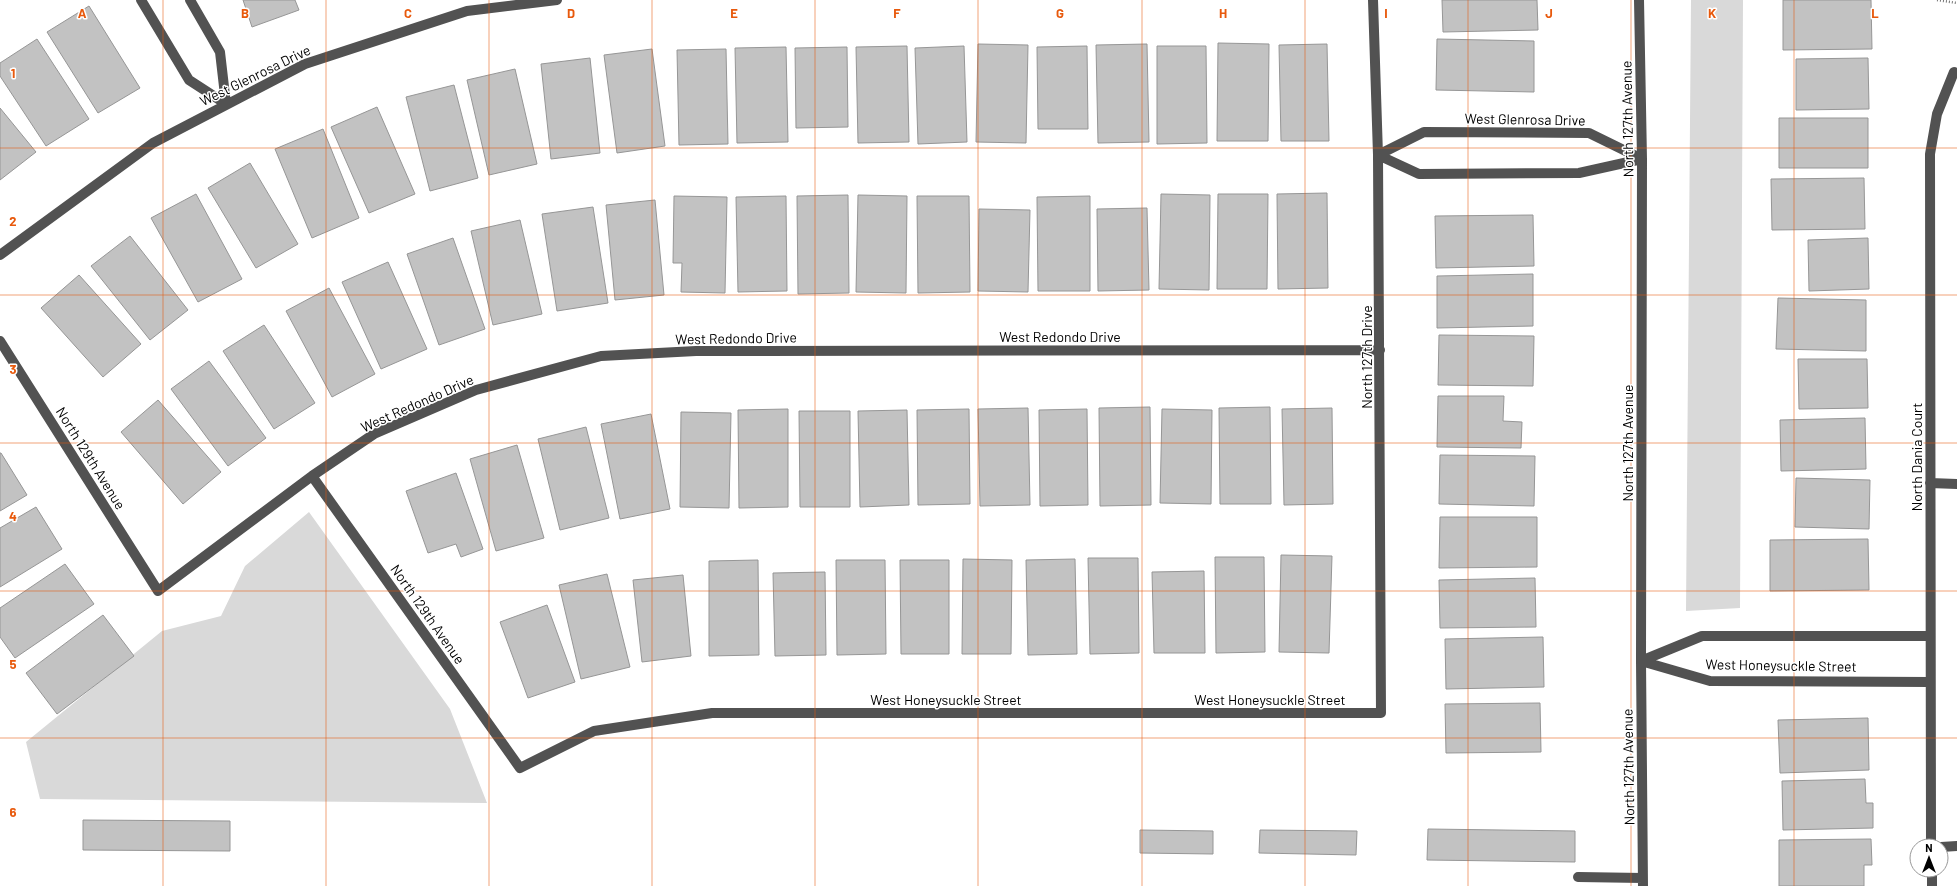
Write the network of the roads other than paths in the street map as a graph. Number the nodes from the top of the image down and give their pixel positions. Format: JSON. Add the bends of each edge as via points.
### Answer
{"nodes":[{"id":1,"x":141,"y":0,"type":"edge"},
{"id":2,"x":190,"y":0,"type":"edge"},
{"id":3,"x":557,"y":0,"type":"edge"},
{"id":4,"x":1373,"y":0,"type":"edge"},
{"id":5,"x":1638,"y":0,"type":"edge"},
{"id":6,"x":1954,"y":72,"type":"dead end"},
{"id":7,"x":226,"y":104,"type":"junction"},
{"id":8,"x":1378,"y":155,"type":"junction"},
{"id":9,"x":1642,"y":158,"type":"junction"},
{"id":10,"x":0,"y":255,"type":"edge"},
{"id":11,"x":0,"y":340,"type":"edge"},
{"id":12,"x":1380,"y":350,"type":"junction"},
{"id":13,"x":312,"y":476,"type":"junction"},
{"id":14,"x":1930,"y":483,"type":"junction"},
{"id":15,"x":1957,"y":484,"type":"edge"},
{"id":16,"x":158,"y":591,"type":"joint"},
{"id":17,"x":1930,"y":636,"type":"junction"},
{"id":18,"x":1641,"y":661,"type":"junction"},
{"id":19,"x":1930,"y":682,"type":"junction"},
{"id":20,"x":1381,"y":713,"type":"joint"},
{"id":21,"x":520,"y":768,"type":"joint"},
{"id":22,"x":1931,"y":838,"type":"edge"},
{"id":23,"x":1578,"y":877,"type":"dead end"},
{"id":24,"x":1643,"y":882,"type":"edge"}],
"edges":[{"from":1,"to":7,"type":"street","via":[[189,80]]},
{"from":2,"to":7,"type":"street","via":[[220,52]]},
{"from":3,"to":7,"type":"street","name":"West Glenrosa Drive","via":[[468,11],[305,64]]},
{"from":4,"to":8,"type":"street","name":"North 127th Drive"},
{"from":5,"to":9,"type":"street","name":"North 127th Avenue"},
{"from":6,"to":14,"type":"street","name":"North Dania Court","via":[[1937,114],[1930,154]]},
{"from":7,"to":10,"type":"street","name":"West Glenrosa Drive","via":[[152,143]]},
{"from":8,"to":9,"type":"street","via":[[1419,174],[1579,173]]},
{"from":8,"to":9,"type":"street","name":"West Glenrosa Drive","via":[[1424,132],[1589,133]]},
{"from":8,"to":12,"type":"street","name":"North 127th Drive"},
{"from":9,"to":18,"type":"street","name":"North 127th Avenue"},
{"from":11,"to":16,"type":"street","name":"North 129th Avenue"},
{"from":12,"to":13,"type":"street","name":"West Redondo Drive","via":[[696,351],[602,356],[469,394],[374,434]]},
{"from":12,"to":20,"type":"street","name":"North 127th Drive"},
{"from":13,"to":16,"type":"street","name":"West Redondo Drive"},
{"from":13,"to":21,"type":"street","name":"North 129th Avenue"},
{"from":14,"to":15,"type":"street"},
{"from":14,"to":17,"type":"street","name":"North Dania Court"},
{"from":17,"to":18,"type":"street","name":"West Honeysuckle Street","via":[[1702,636]]},
{"from":17,"to":19,"type":"street","name":"North Dania Court"},
{"from":18,"to":19,"type":"street","name":"West Honeysuckle Street","via":[[1710,681]]},
{"from":18,"to":24,"type":"street","name":"North 127th Avenue"},
{"from":19,"to":22,"type":"street","name":"North Dania Court"},
{"from":20,"to":21,"type":"street","name":"West Honeysuckle Street","via":[[712,713],[594,731]]},
{"from":23,"to":24,"type":"street"}]}
